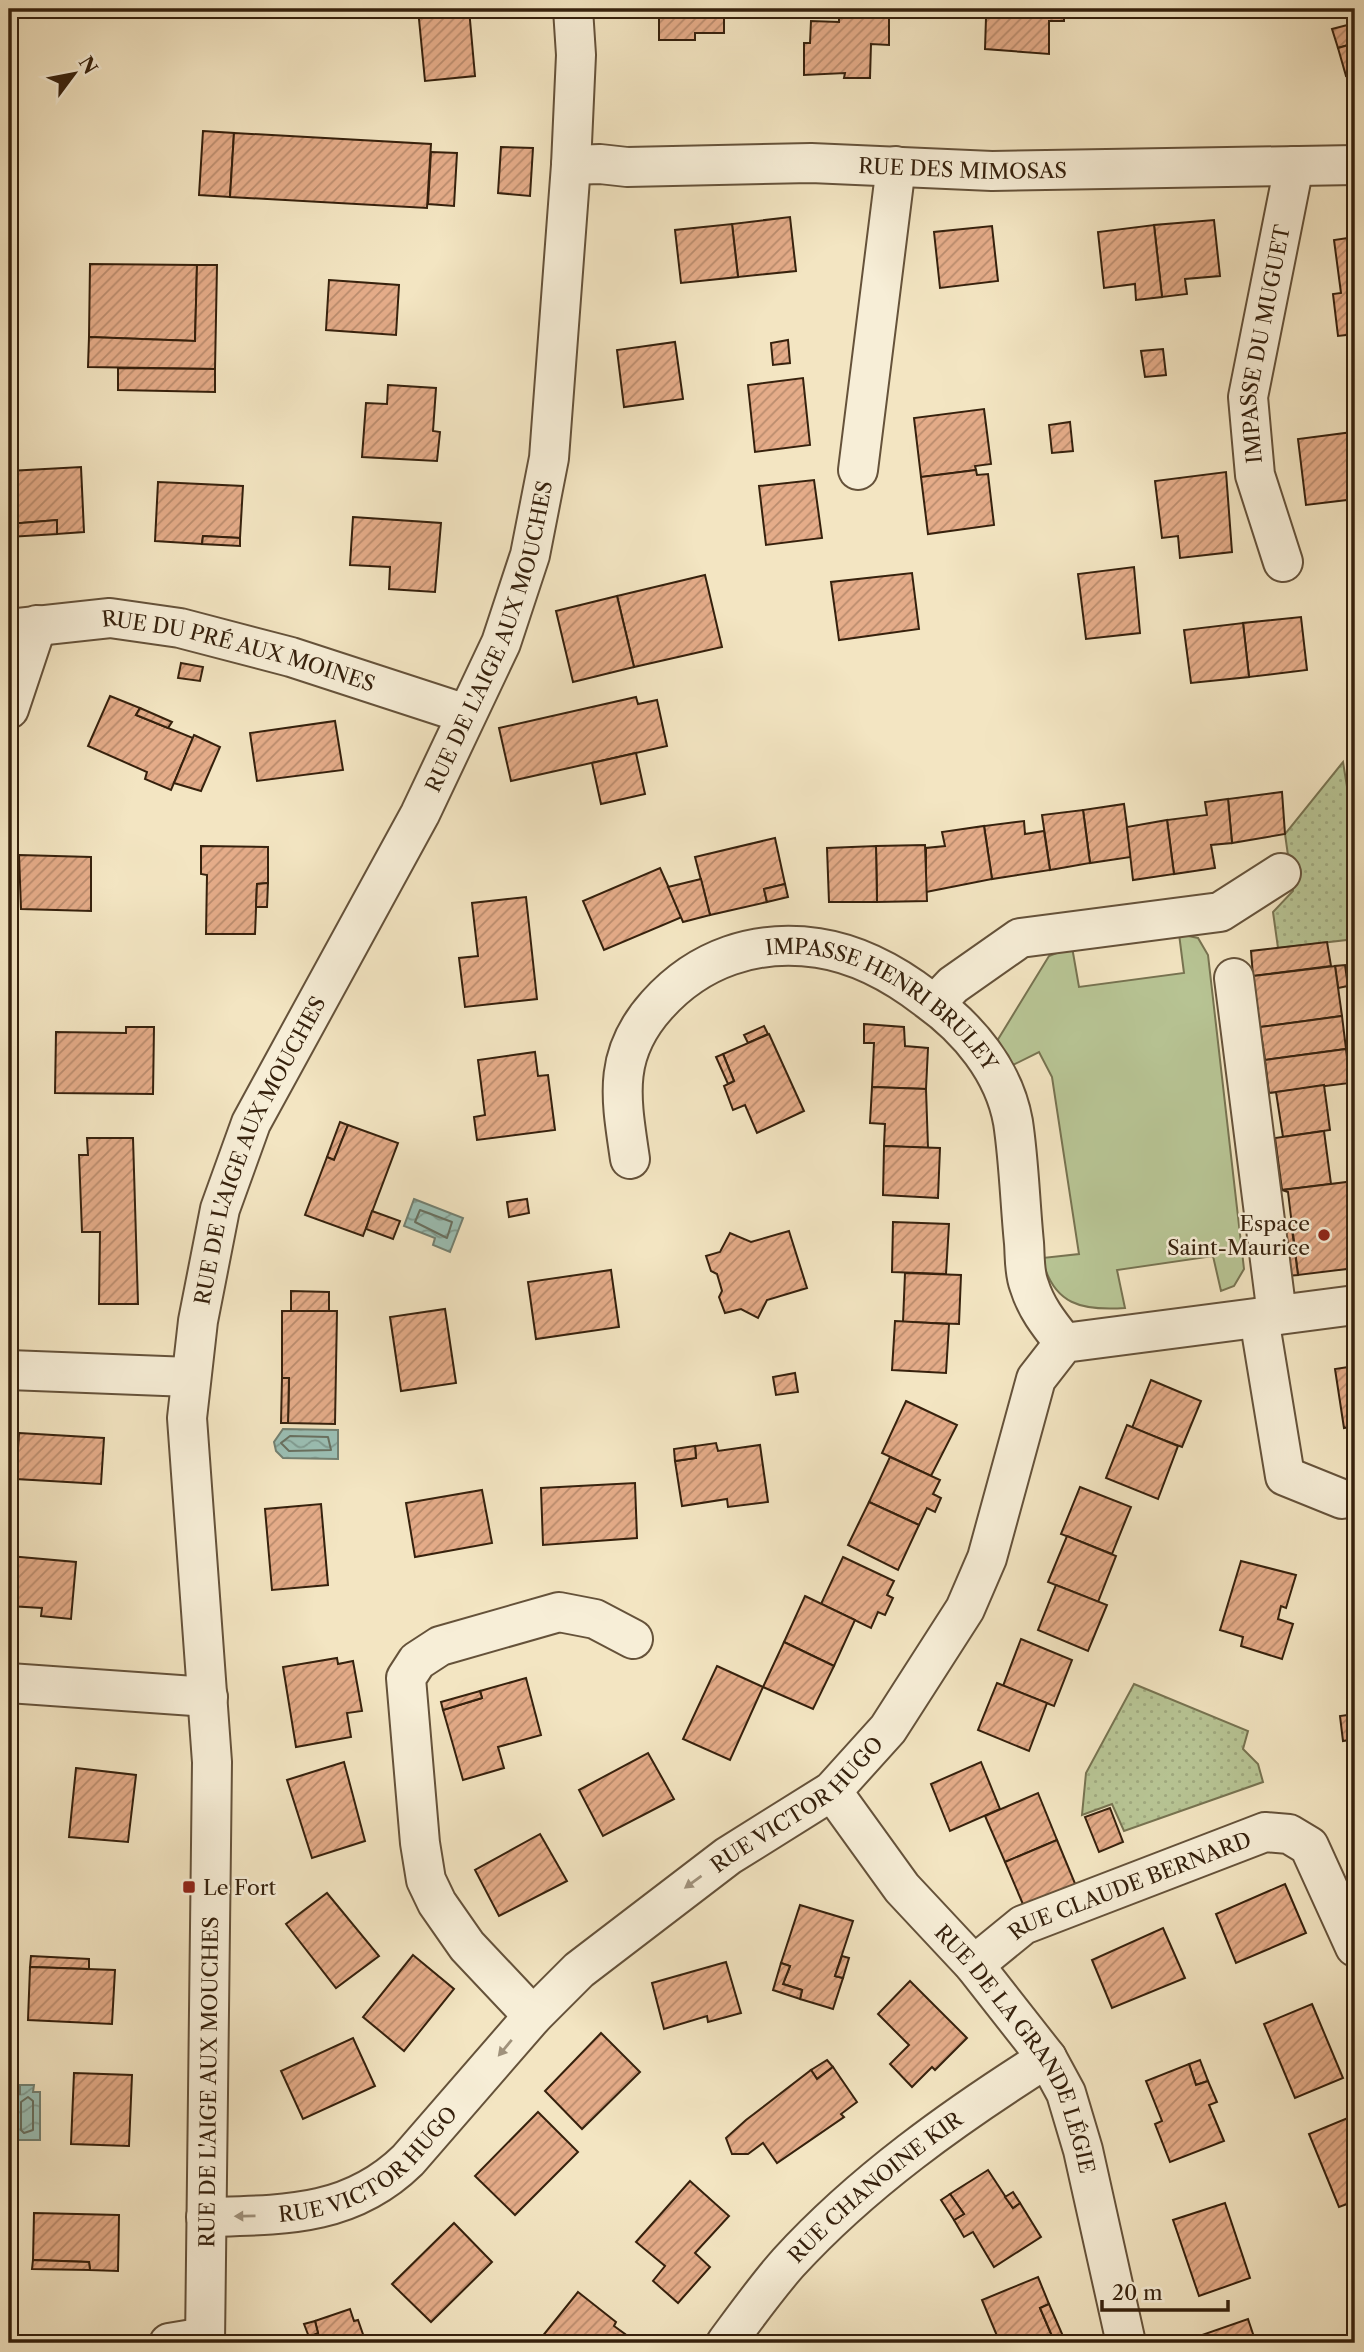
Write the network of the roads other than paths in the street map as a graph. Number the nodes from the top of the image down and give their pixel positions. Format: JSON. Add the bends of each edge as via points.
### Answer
{"nodes":[{"id":1,"x":572,"y":9,"type":"edge"},
{"id":2,"x":1355,"y":164,"type":"edge"},
{"id":3,"x":571,"y":165,"type":"junction"},
{"id":4,"x":895,"y":166,"type":"junction"},
{"id":5,"x":1294,"y":166,"type":"junction"},
{"id":6,"x":858,"y":470,"type":"dead end"},
{"id":7,"x":1283,"y":562,"type":"dead end"},
{"id":8,"x":23,"y":627,"type":"edge"},
{"id":9,"x":9,"y":709,"type":"edge"},
{"id":10,"x":466,"y":714,"type":"junction"},
{"id":11,"x":1281,"y":873,"type":"dead end"},
{"id":12,"x":1234,"y":978,"type":"dead end"},
{"id":13,"x":935,"y":1004,"type":"junction"},
{"id":14,"x":630,"y":1159,"type":"dead end"},
{"id":15,"x":1355,"y":1305,"type":"edge"},
{"id":16,"x":1268,"y":1316,"type":"junction"},
{"id":17,"x":1064,"y":1343,"type":"junction"},
{"id":18,"x":9,"y":1370,"type":"edge"},
{"id":19,"x":190,"y":1377,"type":"junction"},
{"id":20,"x":1342,"y":1499,"type":"dead end"},
{"id":21,"x":633,"y":1639,"type":"dead end"},
{"id":22,"x":9,"y":1683,"type":"edge"},
{"id":23,"x":208,"y":1697,"type":"junction"},
{"id":24,"x":832,"y":1791,"type":"junction"},
{"id":25,"x":1355,"y":1947,"type":"edge"},
{"id":26,"x":974,"y":1965,"type":"junction"},
{"id":27,"x":533,"y":2016,"type":"junction"},
{"id":28,"x":1047,"y":2058,"type":"junction"},
{"id":29,"x":206,"y":2217,"type":"junction"},
{"id":30,"x":193,"y":2341,"type":"edge"},
{"id":31,"x":726,"y":2343,"type":"edge"},
{"id":32,"x":1126,"y":2343,"type":"edge"}],
"edges":[{"from":1,"to":3,"type":"street","name":"RUE DE L'AIGE AUX MOUCHES","via":[[576,55]]},
{"from":2,"to":5,"type":"street","name":"RUE DES MIMOSAS"},
{"from":3,"to":4,"type":"street","name":"RUE DES MIMOSAS"},
{"from":3,"to":10,"type":"street","name":"RUE DE L'AIGE AUX MOUCHES","via":[[549,458],[530,555],[501,643]]},
{"from":4,"to":5,"type":"street","name":"RUE DES MIMOSAS","via":[[992,171]]},
{"from":4,"to":6,"type":"street"},
{"from":5,"to":7,"type":"street","name":"IMPASSE DU MUGUET","via":[[1248,397],[1255,475]]},
{"from":8,"to":9,"type":"street"},
{"from":8,"to":10,"type":"street","name":"RUE DU PRÉ AUX MOINES","via":[[110,618],[180,628],[292,657]]},
{"from":10,"to":19,"type":"street","name":"RUE DE L'AIGE AUX MOUCHES","via":[[420,814],[251,1123],[220,1209]]},
{"from":11,"to":13,"type":"street","via":[[1220,912],[1020,938],[953,985]]},
{"from":12,"to":16,"type":"street"},
{"from":13,"to":14,"type":"street","name":"IMPASSE HENRI BRULEY","via":[[892,975],[826,949],[759,947],[704,966],[648,1014],[628,1050],[621,1095]]},
{"from":13,"to":17,"type":"street","name":"IMPASSE HENRI BRULEY","via":[[979,1048],[1004,1094],[1012,1120],[1028,1282],[1043,1318]]},
{"from":15,"to":16,"type":"street"},
{"from":16,"to":17,"type":"street"},
{"from":16,"to":20,"type":"street","via":[[1285,1476]]},
{"from":17,"to":24,"type":"street","name":"RUE VICTOR HUGO","via":[[1036,1379],[988,1558],[965,1609],[888,1729]]},
{"from":18,"to":19,"type":"street"},
{"from":19,"to":23,"type":"street","name":"RUE DE L'AIGE AUX MOUCHES","via":[[187,1418]]},
{"from":21,"to":27,"type":"street","via":[[595,1619],[559,1612],[440,1646],[417,1661],[406,1678],[426,1880],[467,1946]]},
{"from":22,"to":23,"type":"street"},
{"from":23,"to":29,"type":"street","name":"RUE DE L'AIGE AUX MOUCHES","via":[[212,1762]]},
{"from":24,"to":26,"type":"street","name":"RUE DE LA GRANDE LÉGIE","via":[[902,1888]]},
{"from":24,"to":27,"type":"street","name":"RUE VICTOR HUGO","one_way":true,"via":[[728,1856],[669,1900],[579,1970]]},
{"from":25,"to":26,"type":"street","name":"RUE CLAUDE BERNARD","via":[[1309,1846],[1289,1834],[1265,1832],[1023,1925]]},
{"from":26,"to":28,"type":"street","name":"RUE DE LA GRANDE LÉGIE"},
{"from":27,"to":29,"type":"street","name":"RUE VICTOR HUGO","one_way":true,"via":[[408,2160],[368,2191],[338,2205],[282,2215]]},
{"from":28,"to":31,"type":"street","name":"RUE CHANOINE KIR","via":[[870,2185],[788,2264]]},
{"from":28,"to":32,"type":"street","name":"RUE DE LA GRANDE LÉGIE","via":[[1066,2093],[1083,2150]]},
{"from":29,"to":30,"type":"street","name":"RUE DE L'AIGE AUX MOUCHES"}]}
